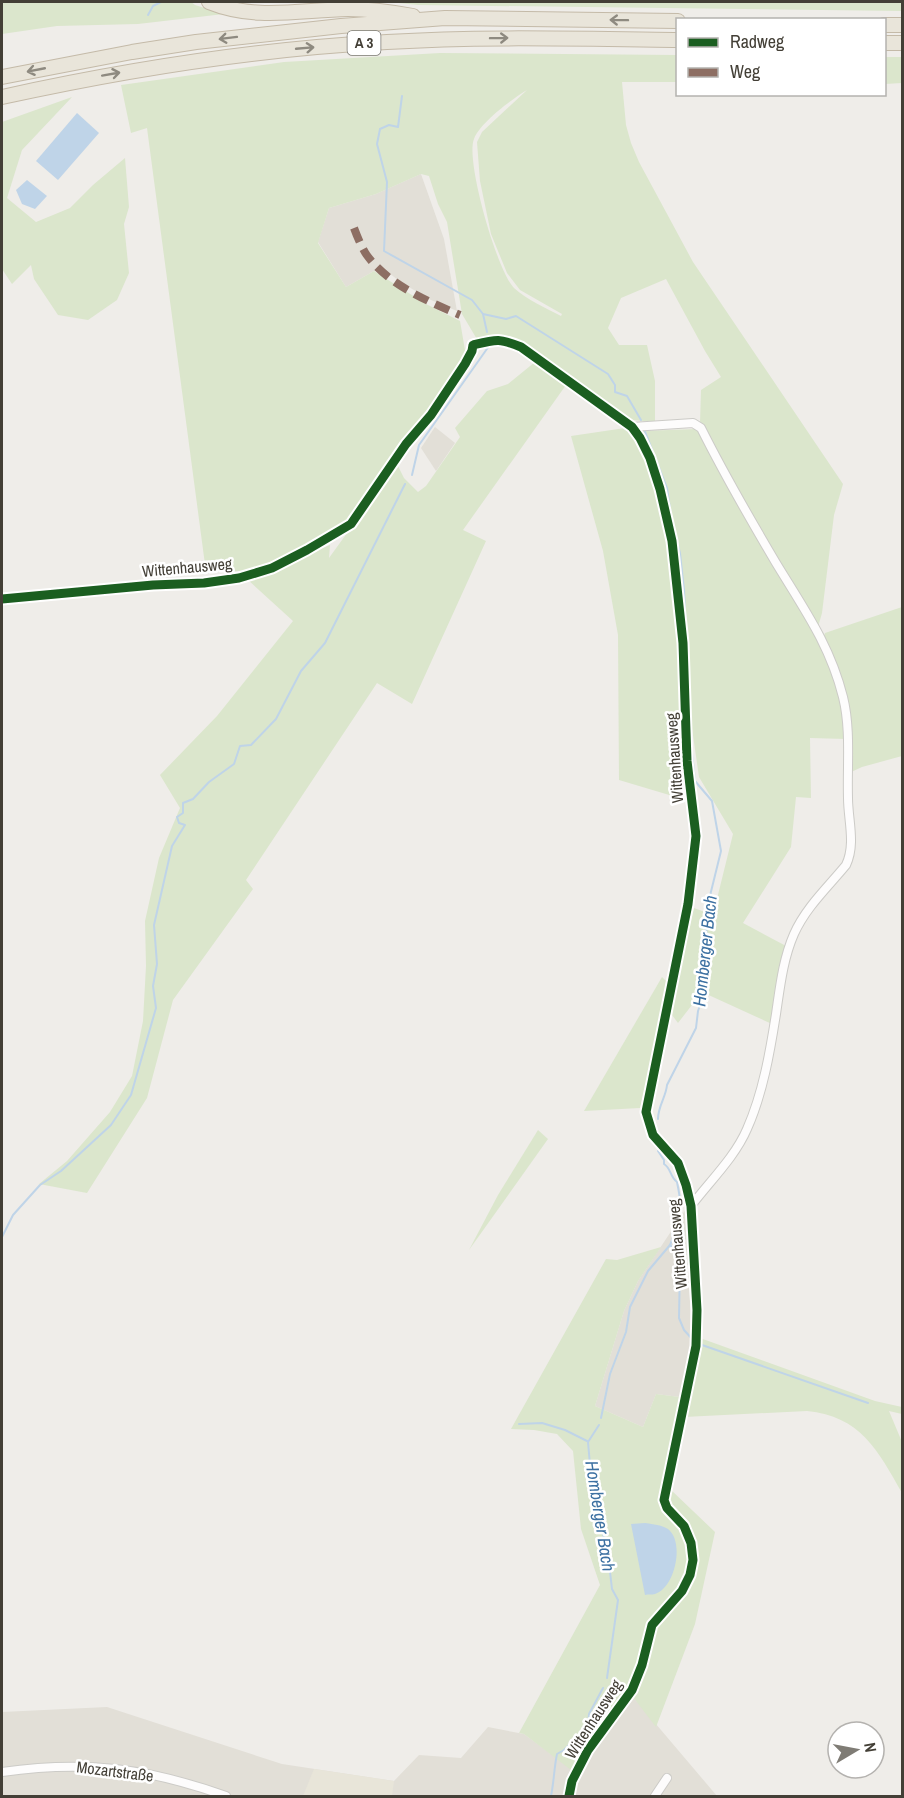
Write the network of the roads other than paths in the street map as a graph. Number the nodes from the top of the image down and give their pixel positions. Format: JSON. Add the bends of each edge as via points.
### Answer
{"nodes":[{"id":1,"x":215,"y":4,"type":"edge"},
{"id":2,"x":433,"y":19,"type":"junction"},
{"id":3,"x":676,"y":21,"type":"edge"},
{"id":4,"x":886,"y":25,"type":"edge"},
{"id":5,"x":903,"y":26,"type":"edge"},
{"id":6,"x":676,"y":40,"type":"edge"},
{"id":7,"x":886,"y":43,"type":"edge"},
{"id":8,"x":903,"y":43,"type":"edge"},
{"id":9,"x":2,"y":77,"type":"edge"},
{"id":10,"x":2,"y":97,"type":"edge"},
{"id":11,"x":632,"y":427,"type":"junction"},
{"id":12,"x":2,"y":599,"type":"edge"},
{"id":13,"x":691,"y":1206,"type":"junction"},
{"id":14,"x":2,"y":1772,"type":"edge"},
{"id":15,"x":667,"y":1779,"type":"dead end"},
{"id":16,"x":226,"y":1797,"type":"edge"},
{"id":17,"x":569,"y":1797,"type":"edge"},
{"id":18,"x":655,"y":1797,"type":"edge"}],
"edges":[{"from":1,"to":2,"type":"highway","via":[[259,14],[347,9]]},
{"from":3,"to":2,"type":"highway","number":"A 3","one_way":true},
{"from":2,"to":9,"type":"highway","number":"A 3","one_way":true,"via":[[223,38]]},
{"from":4,"to":5,"type":"highway"},
{"from":10,"to":6,"type":"highway","number":"A 3","one_way":true,"via":[[151,67],[345,44],[507,38]]},
{"from":7,"to":8,"type":"highway"},
{"from":11,"to":12,"type":"street","name":"Wittenhausweg","via":[[521,347],[502,339],[473,345],[460,373],[351,524],[307,550],[272,568],[240,578]]},
{"from":11,"to":13,"type":"street","name":"Wittenhausweg","via":[[650,458],[672,541],[696,836],[687,913],[646,1112],[653,1135],[678,1163]]},
{"from":11,"to":13,"type":"street","name":"Wittenhausweg","via":[[693,423],[700,428],[753,525],[825,642],[844,700],[846,721],[852,844],[849,859],[811,906],[794,935],[748,1128]]},
{"from":13,"to":17,"type":"street","name":"Wittenhausweg","via":[[696,1346],[664,1500],[684,1526],[691,1543],[690,1575],[682,1591],[652,1625],[632,1690],[588,1750],[572,1781]]},
{"from":14,"to":16,"type":"street","name":"Mozartstraße","via":[[69,1765],[119,1768],[178,1780]]},
{"from":15,"to":18,"type":"street"}]}
